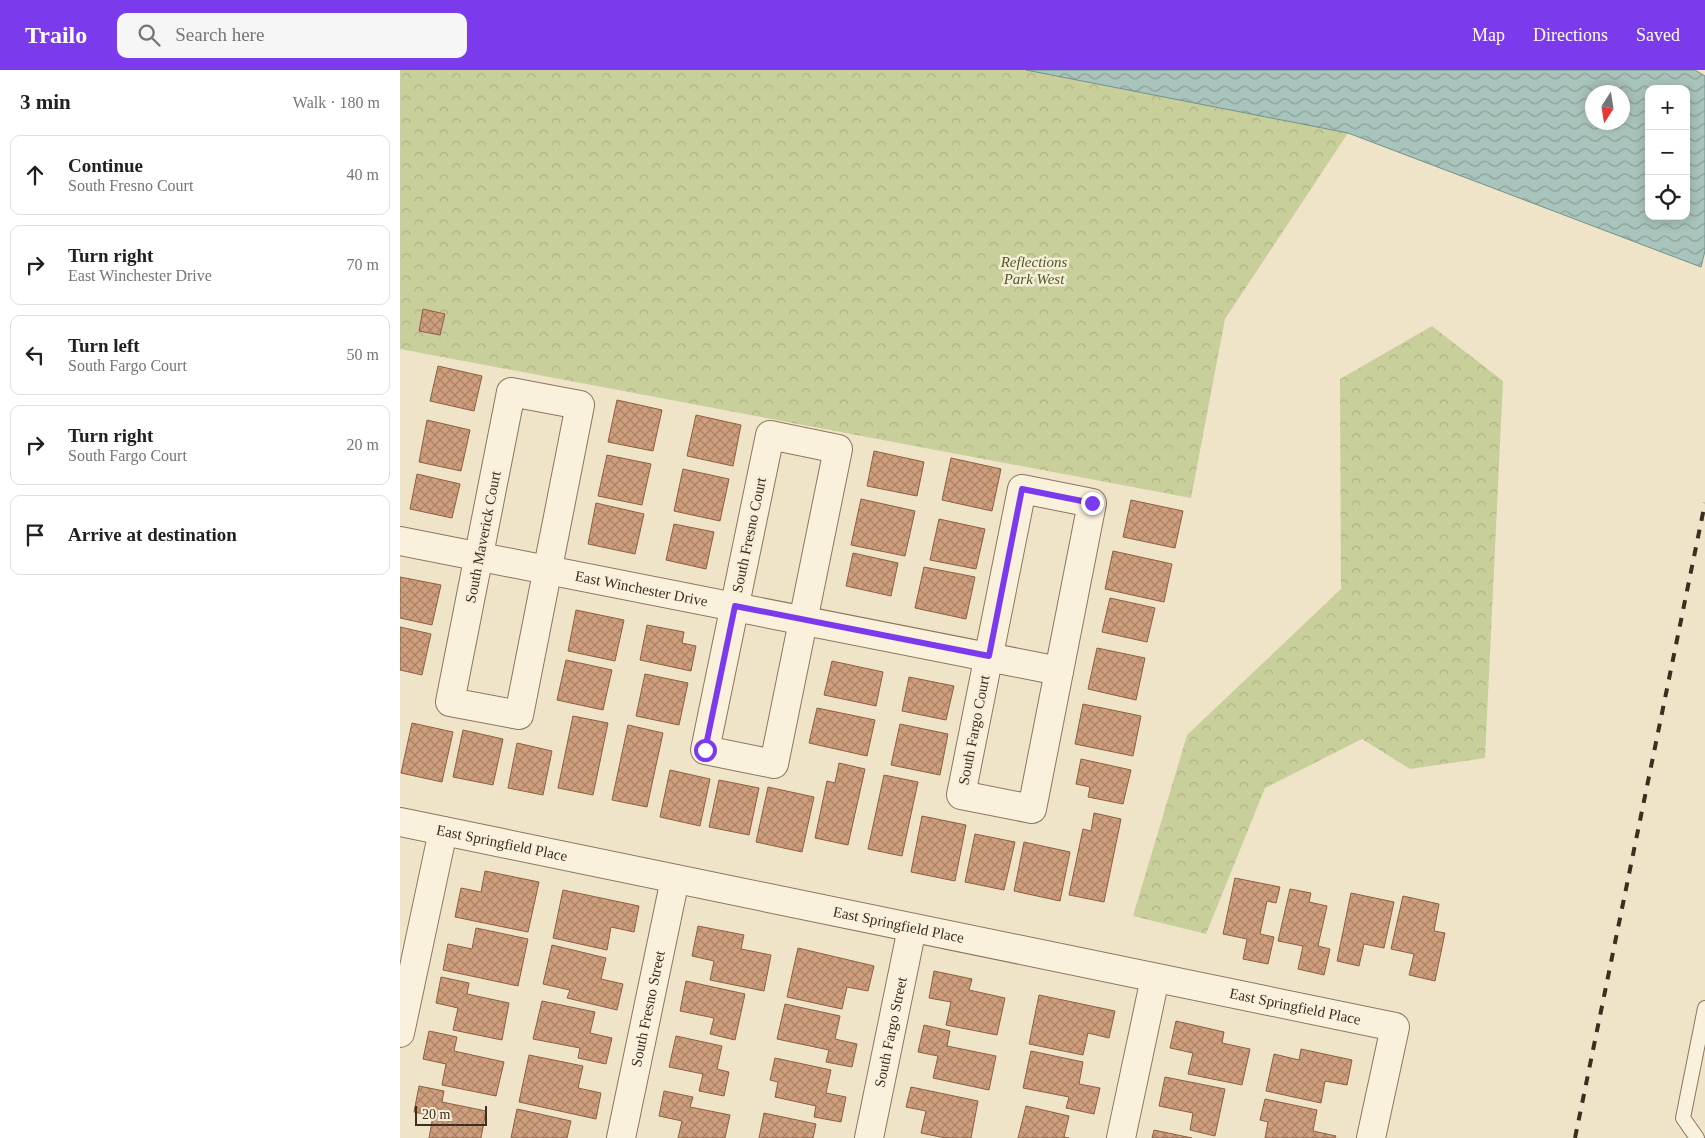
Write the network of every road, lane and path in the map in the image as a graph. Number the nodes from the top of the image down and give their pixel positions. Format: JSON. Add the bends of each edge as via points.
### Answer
{"nodes":[{"id":1,"x":400,"y":541,"type":"edge"},
{"id":2,"x":479,"y":556,"type":"junction"},
{"id":3,"x":548,"y":570,"type":"junction"},
{"id":4,"x":735,"y":606,"type":"junction"},
{"id":5,"x":803,"y":620,"type":"junction"},
{"id":6,"x":989,"y":656,"type":"junction"},
{"id":7,"x":1059,"y":671,"type":"junction"},
{"id":8,"x":400,"y":822,"type":"edge"},
{"id":9,"x":443,"y":831,"type":"junction"},
{"id":10,"x":675,"y":879,"type":"junction"},
{"id":11,"x":912,"y":928,"type":"junction"},
{"id":12,"x":1155,"y":978,"type":"junction"},
{"id":13,"x":1705,"y":1008,"type":"edge"},
{"id":14,"x":400,"y":1033,"type":"edge"},
{"id":15,"x":621,"y":1138,"type":"edge"},
{"id":16,"x":869,"y":1138,"type":"edge"},
{"id":17,"x":1121,"y":1138,"type":"edge"},
{"id":18,"x":1371,"y":1138,"type":"edge"},
{"id":19,"x":1697,"y":1138,"type":"edge"}],
"edges":[{"from":1,"to":2,"type":"street","name":"East Winchester Drive"},
{"from":2,"to":3,"type":"street","name":"East Winchester Drive"},
{"from":2,"to":3,"type":"street","name":"South Maverick Court","via":[[450,702],[519,715]]},
{"from":2,"to":3,"type":"street","name":"South Maverick Court","via":[[511,392],[580,405]]},
{"from":3,"to":4,"type":"street","name":"East Winchester Drive"},
{"from":4,"to":5,"type":"street","name":"East Winchester Drive"},
{"from":4,"to":5,"type":"street","name":"South Fresno Court","via":[[705,750],[774,764]]},
{"from":4,"to":5,"type":"street","name":"South Fresno Court","via":[[770,434],[838,449]]},
{"from":5,"to":6,"type":"street","name":"East Winchester Drive"},
{"from":6,"to":7,"type":"street","name":"East Winchester Drive"},
{"from":6,"to":7,"type":"street","name":"South Fargo Court","via":[[961,795],[1032,809]]},
{"from":6,"to":7,"type":"street","name":"South Fargo Court","via":[[1022,489],[1092,503]]},
{"from":8,"to":9,"type":"street","name":"East Springfield Place"},
{"from":9,"to":10,"type":"street","name":"East Springfield Place"},
{"from":9,"to":14,"type":"street"},
{"from":10,"to":11,"type":"street","name":"East Springfield Place"},
{"from":10,"to":15,"type":"street","name":"South Fresno Street"},
{"from":11,"to":12,"type":"street","name":"East Springfield Place"},
{"from":11,"to":16,"type":"street","name":"South Fargo Street"},
{"from":12,"to":17,"type":"street"},
{"from":12,"to":18,"type":"street","name":"East Springfield Place","via":[[1395,1027]]},
{"from":13,"to":19,"type":"lane","via":[[1683,1118]]}]}
